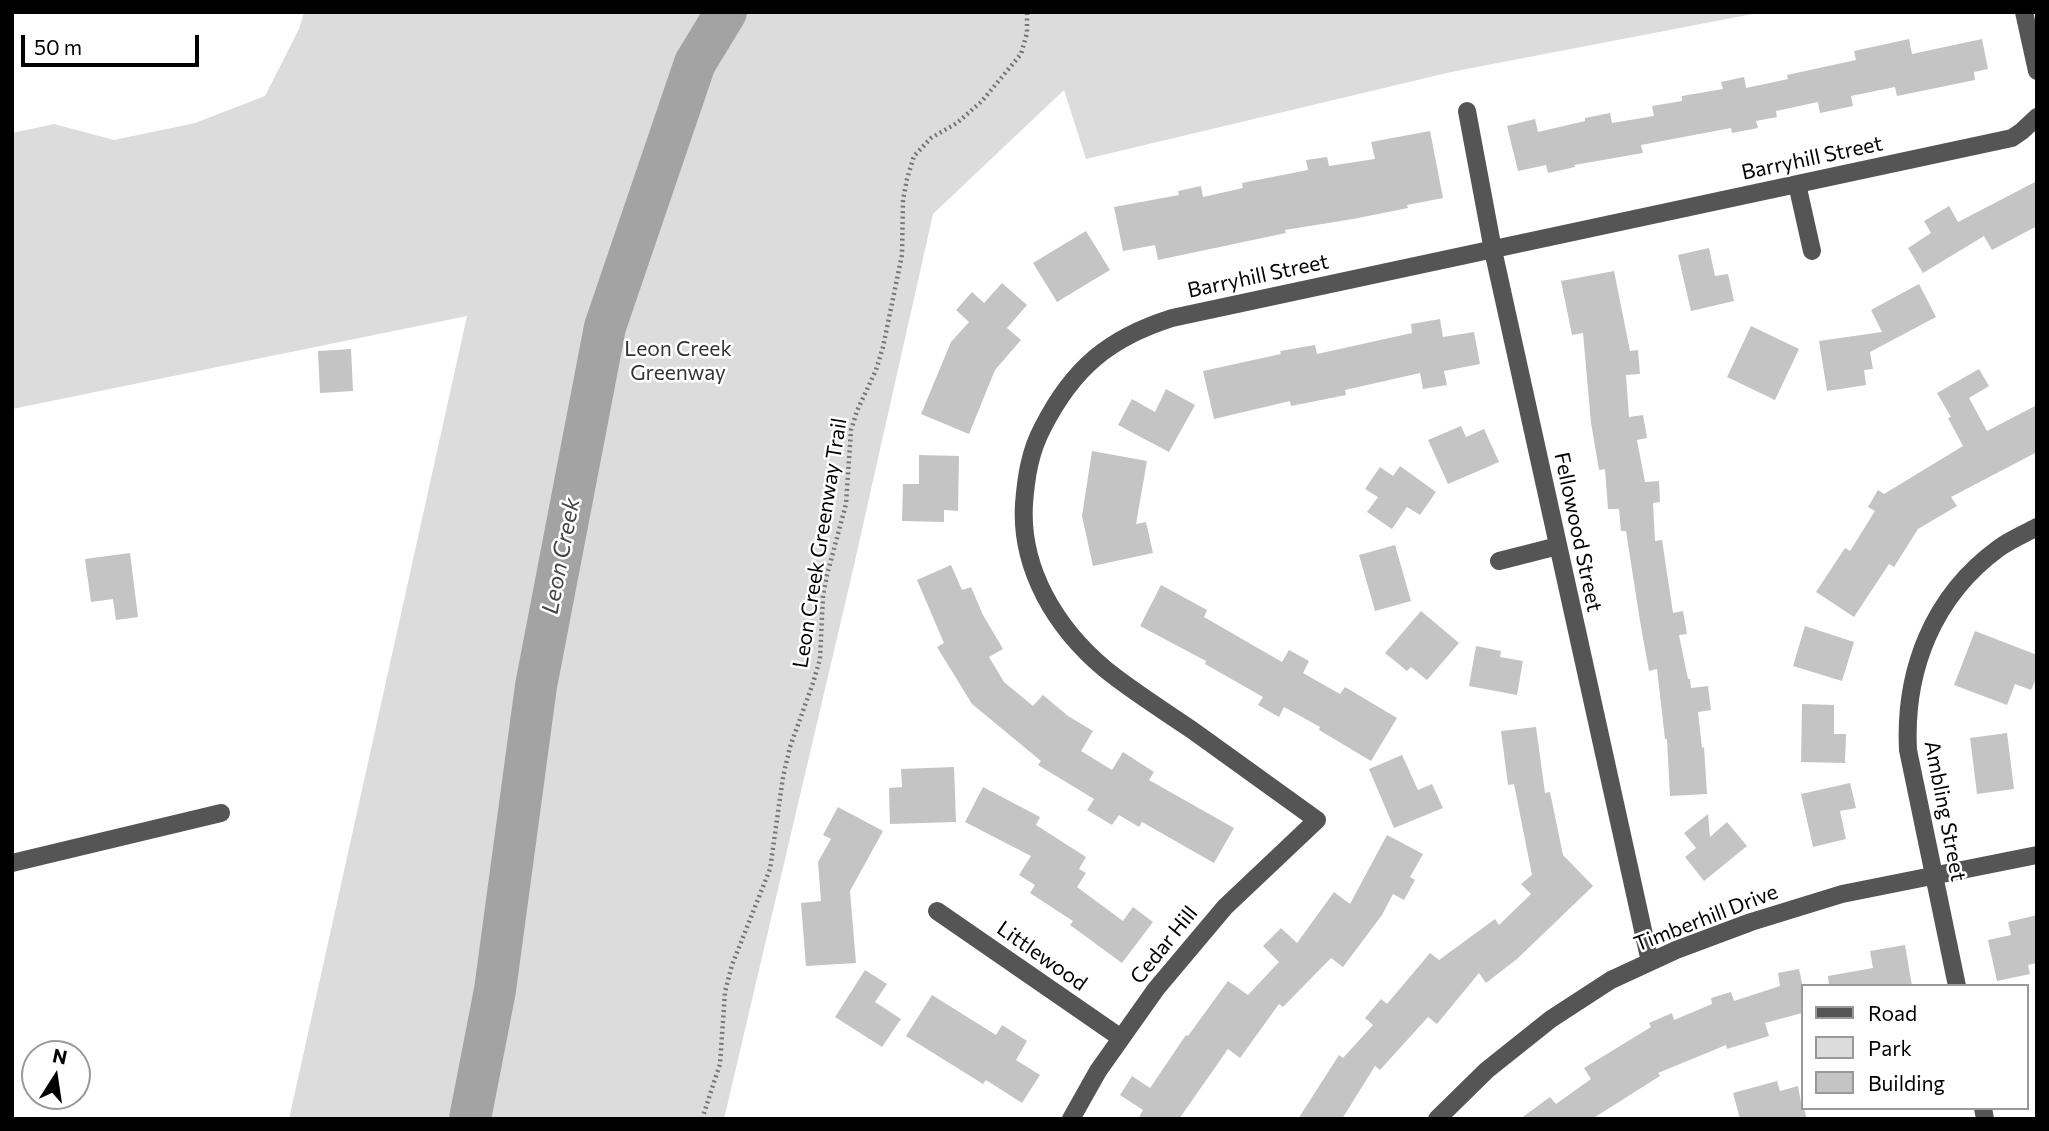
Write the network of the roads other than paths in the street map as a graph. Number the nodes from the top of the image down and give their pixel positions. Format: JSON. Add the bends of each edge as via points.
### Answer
{"nodes":[{"id":1,"x":2024,"y":12,"type":"edge"},
{"id":2,"x":2037,"y":71,"type":"edge"},
{"id":3,"x":1467,"y":111,"type":"dead end"},
{"id":4,"x":2037,"y":118,"type":"edge"},
{"id":5,"x":1797,"y":184,"type":"junction"},
{"id":6,"x":1493,"y":250,"type":"junction"},
{"id":7,"x":1812,"y":251,"type":"dead end"},
{"id":8,"x":2037,"y":527,"type":"edge"},
{"id":9,"x":1558,"y":546,"type":"junction"},
{"id":10,"x":1499,"y":561,"type":"dead end"},
{"id":11,"x":220,"y":813,"type":"dead end"},
{"id":12,"x":1317,"y":820,"type":"joint"},
{"id":13,"x":2037,"y":855,"type":"edge"},
{"id":14,"x":12,"y":863,"type":"edge"},
{"id":15,"x":1933,"y":877,"type":"junction"},
{"id":16,"x":937,"y":911,"type":"dead end"},
{"id":17,"x":1650,"y":962,"type":"junction"},
{"id":18,"x":1956,"y":984,"type":"edge"},
{"id":19,"x":1121,"y":1038,"type":"junction"},
{"id":20,"x":1071,"y":1119,"type":"edge"},
{"id":21,"x":1437,"y":1119,"type":"edge"}],
"edges":[{"from":1,"to":2,"type":"street"},
{"from":3,"to":6,"type":"street","name":"Fellowood Street"},
{"from":4,"to":5,"type":"street","name":"Barryhill Street","via":[[2012,138]]},
{"from":5,"to":6,"type":"street","name":"Barryhill Street"},
{"from":5,"to":7,"type":"street"},
{"from":6,"to":9,"type":"street","name":"Fellowood Street"},
{"from":6,"to":12,"type":"street","name":"Barryhill Street","via":[[1153,324],[1115,342],[1083,368],[1057,400],[1038,436],[1026,477],[1023,517],[1033,569],[1063,627],[1104,668]]},
{"from":8,"to":15,"type":"street","name":"Ambling Street","via":[[1999,548],[1964,579],[1937,616],[1918,658],[1908,704],[1908,750]]},
{"from":9,"to":10,"type":"street"},
{"from":9,"to":17,"type":"street","name":"Fellowood Street"},
{"from":11,"to":14,"type":"street"},
{"from":12,"to":19,"type":"street","name":"Cedar Hill","via":[[1225,907]]},
{"from":13,"to":15,"type":"street","name":"Timberhill Drive"},
{"from":15,"to":17,"type":"street","name":"Timberhill Drive","via":[[1829,898],[1751,922]]},
{"from":15,"to":18,"type":"street","name":"Ambling Street"},
{"from":16,"to":19,"type":"street","name":"Littlewood"},
{"from":17,"to":21,"type":"street","name":"Timberhill Drive","via":[[1551,1019],[1487,1070]]},
{"from":19,"to":20,"type":"street","name":"Cedar Hill"}]}
